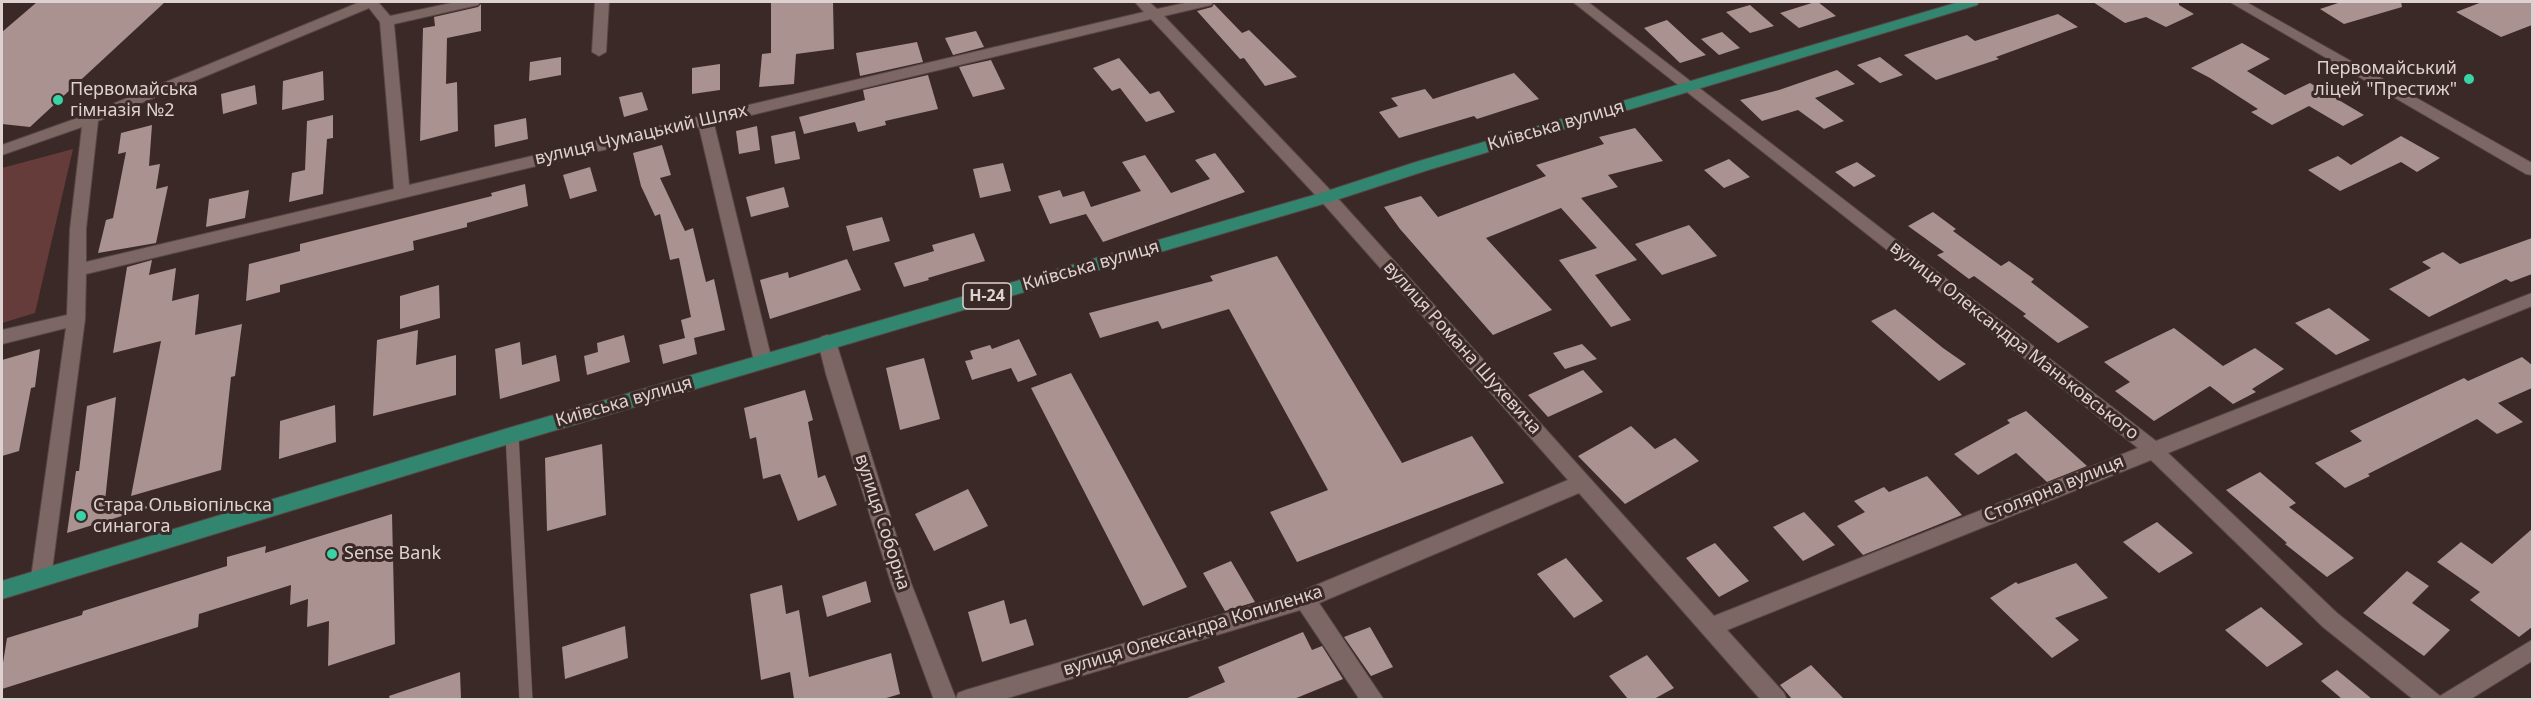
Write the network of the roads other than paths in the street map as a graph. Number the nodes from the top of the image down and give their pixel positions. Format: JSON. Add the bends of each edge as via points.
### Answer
{"nodes":[{"id":1,"x":371,"y":2,"type":"edge"},
{"id":2,"x":473,"y":2,"type":"edge"},
{"id":3,"x":602,"y":2,"type":"edge"},
{"id":4,"x":1142,"y":2,"type":"edge"},
{"id":5,"x":1206,"y":2,"type":"edge"},
{"id":6,"x":1580,"y":2,"type":"edge"},
{"id":7,"x":1972,"y":2,"type":"edge"},
{"id":8,"x":2237,"y":2,"type":"edge"},
{"id":9,"x":1156,"y":15,"type":"junction"},
{"id":10,"x":387,"y":21,"type":"junction"},
{"id":11,"x":599,"y":52,"type":"dead end"},
{"id":12,"x":1687,"y":87,"type":"junction"},
{"id":13,"x":91,"y":118,"type":"junction"},
{"id":14,"x":705,"y":120,"type":"junction"},
{"id":15,"x":2,"y":150,"type":"edge"},
{"id":16,"x":2532,"y":170,"type":"edge"},
{"id":17,"x":402,"y":192,"type":"junction"},
{"id":18,"x":1327,"y":197,"type":"junction"},
{"id":19,"x":76,"y":270,"type":"junction"},
{"id":20,"x":2532,"y":299,"type":"edge"},
{"id":21,"x":76,"y":319,"type":"junction"},
{"id":22,"x":2,"y":337,"type":"edge"},
{"id":23,"x":827,"y":342,"type":"junction"},
{"id":24,"x":764,"y":361,"type":"junction"},
{"id":25,"x":512,"y":435,"type":"junction"},
{"id":26,"x":2152,"y":450,"type":"junction"},
{"id":27,"x":1582,"y":483,"type":"junction"},
{"id":28,"x":41,"y":578,"type":"junction"},
{"id":29,"x":2,"y":590,"type":"edge"},
{"id":30,"x":1305,"y":599,"type":"junction"},
{"id":31,"x":1711,"y":627,"type":"junction"},
{"id":32,"x":2532,"y":650,"type":"edge"},
{"id":33,"x":526,"y":699,"type":"edge"},
{"id":34,"x":945,"y":699,"type":"edge"},
{"id":35,"x":966,"y":699,"type":"edge"},
{"id":36,"x":1373,"y":699,"type":"edge"},
{"id":37,"x":1776,"y":699,"type":"edge"},
{"id":38,"x":2432,"y":699,"type":"edge"},
{"id":39,"x":2449,"y":699,"type":"edge"}],
"edges":[{"from":1,"to":10,"type":"street"},
{"from":1,"to":13,"type":"street"},
{"from":2,"to":10,"type":"street"},
{"from":3,"to":11,"type":"street"},
{"from":4,"to":9,"type":"street","name":"вулиця Романа Шухевича"},
{"from":5,"to":9,"type":"street","name":"вулиця Чумацький Шлях"},
{"from":6,"to":12,"type":"street","name":"вулиця Олександра Маньковського"},
{"from":7,"to":12,"type":"main road","name":"Київська вулиця","number":"Н-24"},
{"from":8,"to":16,"type":"street"},
{"from":9,"to":14,"type":"street","name":"вулиця Чумацький Шлях"},
{"from":9,"to":18,"type":"street","name":"вулиця Романа Шухевича"},
{"from":10,"to":17,"type":"street"},
{"from":12,"to":18,"type":"main road","name":"Київська вулиця","number":"Н-24"},
{"from":12,"to":26,"type":"street","name":"вулиця Олександра Маньковського"},
{"from":13,"to":15,"type":"street"},
{"from":13,"to":19,"type":"street"},
{"from":14,"to":17,"type":"street","name":"вулиця Чумацький Шлях"},
{"from":14,"to":24,"type":"street"},
{"from":17,"to":19,"type":"street","name":"вулиця Чумацький Шлях"},
{"from":18,"to":23,"type":"main road","name":"Київська вулиця","number":"Н-24"},
{"from":18,"to":27,"type":"street","name":"вулиця Романа Шухевича"},
{"from":19,"to":21,"type":"street"},
{"from":20,"to":26,"type":"street","name":"Столярна вулиця"},
{"from":21,"to":22,"type":"street"},
{"from":21,"to":28,"type":"street"},
{"from":23,"to":24,"type":"main road","name":"Київська вулиця","number":"Н-24"},
{"from":23,"to":34,"type":"street","name":"вулиця Соборна","via":[[901,583]]},
{"from":24,"to":25,"type":"main road","name":"Київська вулиця","number":"Н-24"},
{"from":25,"to":28,"type":"main road","name":"Київська вулиця","number":"Н-24"},
{"from":25,"to":33,"type":"lane"},
{"from":26,"to":31,"type":"street","name":"Столярна вулиця"},
{"from":26,"to":38,"type":"street","name":"вулиця Олександра Маньковського","via":[[2330,620]]},
{"from":27,"to":30,"type":"street","name":"вулиця Олександра Копиленка"},
{"from":27,"to":31,"type":"street","name":"вулиця Романа Шухевича"},
{"from":28,"to":29,"type":"main road","name":"Київська вулиця","number":"Н-24"},
{"from":30,"to":35,"type":"street","name":"вулиця Олександра Копиленка"},
{"from":30,"to":36,"type":"street"},
{"from":31,"to":37,"type":"street","name":"вулиця Романа Шухевича"},
{"from":32,"to":39,"type":"street"}]}
